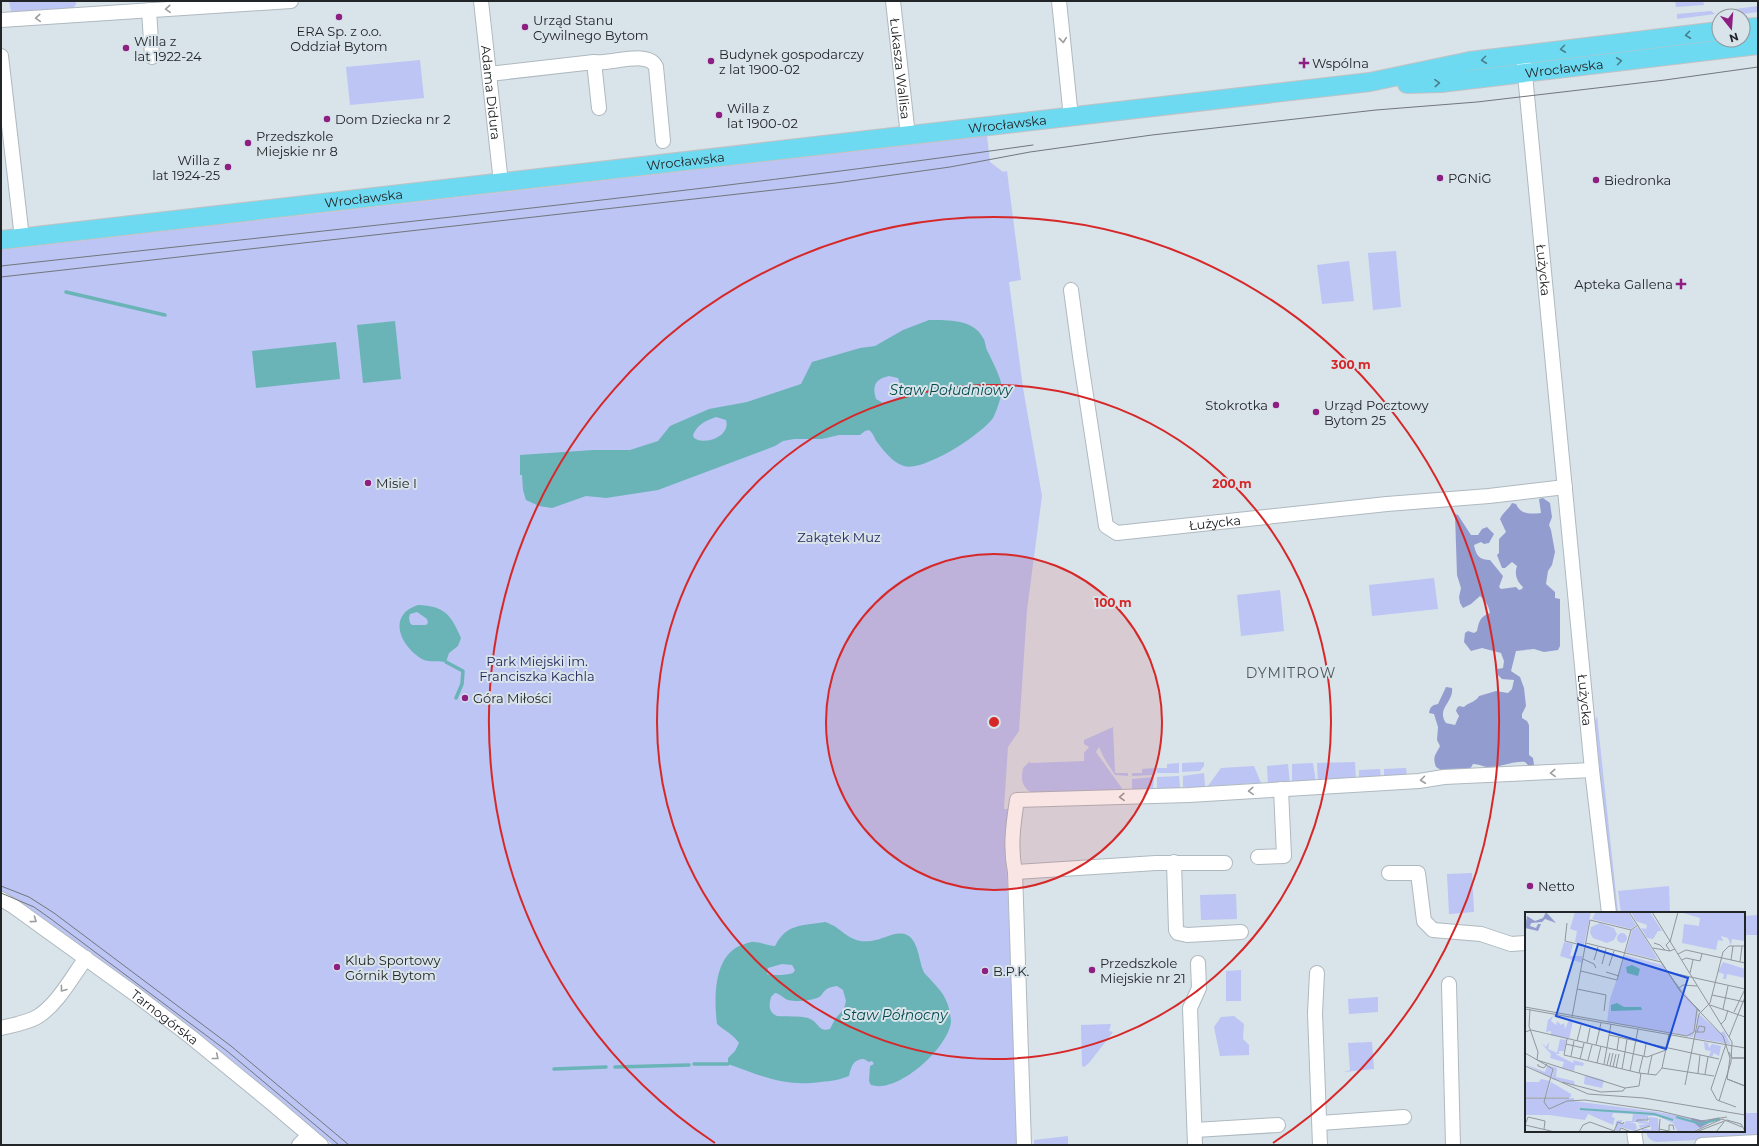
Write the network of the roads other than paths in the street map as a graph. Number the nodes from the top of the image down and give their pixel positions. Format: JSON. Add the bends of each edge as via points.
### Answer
{"nodes":[{"id":1,"x":291,"y":1,"type":"edge"},
{"id":2,"x":482,"y":1,"type":"edge"},
{"id":3,"x":893,"y":1,"type":"edge"},
{"id":4,"x":1059,"y":1,"type":"edge"},
{"id":5,"x":149,"y":10,"type":"junction"},
{"id":6,"x":1,"y":20,"type":"edge"},
{"id":7,"x":1711,"y":32,"type":"edge"},
{"id":8,"x":1758,"y":45,"type":"edge"},
{"id":9,"x":1523,"y":54,"type":"junction"},
{"id":10,"x":1,"y":56,"type":"edge"},
{"id":11,"x":152,"y":57,"type":"dead end"},
{"id":12,"x":594,"y":62,"type":"junction"},
{"id":13,"x":1524,"y":72,"type":"junction"},
{"id":14,"x":489,"y":74,"type":"junction"},
{"id":15,"x":1370,"y":82,"type":"junction"},
{"id":16,"x":599,"y":108,"type":"dead end"},
{"id":17,"x":1075,"y":117,"type":"junction"},
{"id":18,"x":908,"y":136,"type":"junction"},
{"id":19,"x":663,"y":140,"type":"dead end"},
{"id":20,"x":501,"y":183,"type":"junction"},
{"id":21,"x":22,"y":238,"type":"junction"},
{"id":22,"x":1,"y":240,"type":"edge"},
{"id":23,"x":1071,"y":290,"type":"dead end"},
{"id":24,"x":1565,"y":487,"type":"junction"},
{"id":25,"x":1592,"y":770,"type":"junction"},
{"id":26,"x":1281,"y":789,"type":"junction"},
{"id":27,"x":1258,"y":857,"type":"dead end"},
{"id":28,"x":1174,"y":862,"type":"junction"},
{"id":29,"x":1225,"y":863,"type":"dead end"},
{"id":30,"x":1015,"y":872,"type":"junction"},
{"id":31,"x":1389,"y":873,"type":"dead end"},
{"id":32,"x":1,"y":900,"type":"edge"},
{"id":33,"x":1608,"y":912,"type":"edge"},
{"id":34,"x":1241,"y":932,"type":"dead end"},
{"id":35,"x":1525,"y":943,"type":"edge"},
{"id":36,"x":86,"y":958,"type":"junction"},
{"id":37,"x":1198,"y":963,"type":"dead end"},
{"id":38,"x":1317,"y":973,"type":"dead end"},
{"id":39,"x":1449,"y":984,"type":"dead end"},
{"id":40,"x":1,"y":1028,"type":"edge"},
{"id":41,"x":1404,"y":1117,"type":"dead end"},
{"id":42,"x":1320,"y":1123,"type":"junction"},
{"id":43,"x":1278,"y":1125,"type":"dead end"},
{"id":44,"x":1195,"y":1130,"type":"junction"},
{"id":45,"x":1634,"y":1132,"type":"edge"},
{"id":46,"x":304,"y":1140,"type":"edge"},
{"id":47,"x":1758,"y":1142,"type":"edge"},
{"id":48,"x":320,"y":1145,"type":"edge"},
{"id":49,"x":1024,"y":1145,"type":"edge"},
{"id":50,"x":1195,"y":1145,"type":"edge"},
{"id":51,"x":1320,"y":1145,"type":"edge"},
{"id":52,"x":1452,"y":1145,"type":"edge"},
{"id":53,"x":1636,"y":1145,"type":"edge"},
{"id":54,"x":1702,"y":1145,"type":"edge"}],
"edges":[{"from":1,"to":5,"type":"street","one_way":true},
{"from":2,"to":14,"type":"street","name":"Adama Didura"},
{"from":3,"to":18,"type":"street","name":"Łukasza Wallisa"},
{"from":4,"to":17,"type":"street","one_way":true,"via":[[1070,108]]},
{"from":5,"to":6,"type":"street","one_way":true},
{"from":5,"to":11,"type":"street"},
{"from":7,"to":9,"type":"main road","name":"Wrocławska","one_way":true},
{"from":13,"to":8,"type":"main road","name":"Wrocławska","one_way":true},
{"from":9,"to":13,"type":"street","name":"Łużycka"},
{"from":9,"to":15,"type":"main road","name":"Wrocławska","one_way":true,"via":[[1470,61]]},
{"from":10,"to":21,"type":"street"},
{"from":12,"to":14,"type":"street"},
{"from":12,"to":16,"type":"street"},
{"from":12,"to":19,"type":"street","via":[[644,58],[653,62],[656,67]]},
{"from":15,"to":13,"type":"main road","name":"Wrocławska","one_way":true,"via":[[1441,83]]},
{"from":13,"to":24,"type":"street","name":"Łużycka"},
{"from":14,"to":20,"type":"street","name":"Adama Didura"},
{"from":15,"to":17,"type":"main road","name":"Wrocławska"},
{"from":17,"to":18,"type":"main road","name":"Wrocławska"},
{"from":18,"to":20,"type":"main road","name":"Wrocławska"},
{"from":20,"to":21,"type":"main road","name":"Wrocławska"},
{"from":21,"to":22,"type":"main road","name":"Wrocławska"},
{"from":23,"to":24,"type":"street","name":"Łużycka","via":[[1106,526],[1118,533]]},
{"from":24,"to":25,"type":"street","name":"Łużycka"},
{"from":25,"to":26,"type":"street","one_way":true,"via":[[1444,777],[1419,781]]},
{"from":25,"to":33,"type":"street","name":"Łużycka"},
{"from":26,"to":27,"type":"street","via":[[1284,856]]},
{"from":26,"to":30,"type":"street","one_way":true,"via":[[1017,800],[1012,856]]},
{"from":28,"to":29,"type":"street"},
{"from":28,"to":30,"type":"street"},
{"from":28,"to":34,"type":"street","via":[[1178,933],[1187,935]]},
{"from":30,"to":49,"type":"street"},
{"from":31,"to":35,"type":"street","via":[[1418,873],[1424,922],[1433,930],[1481,934],[1511,944]]},
{"from":32,"to":36,"type":"street","name":"Tarnogórska","one_way":true},
{"from":36,"to":40,"type":"street","one_way":true,"via":[[49,1008],[36,1018]]},
{"from":36,"to":46,"type":"street","name":"Tarnogórska","one_way":true,"via":[[191,1037]]},
{"from":37,"to":44,"type":"street","via":[[1199,988],[1190,1008]]},
{"from":38,"to":42,"type":"street","via":[[1315,1013]]},
{"from":39,"to":52,"type":"street"},
{"from":41,"to":42,"type":"street"},
{"from":42,"to":51,"type":"street"},
{"from":43,"to":44,"type":"street"},
{"from":44,"to":50,"type":"street"},
{"from":45,"to":53,"type":"street"},
{"from":46,"to":48,"type":"street","name":"Tarnogórska"},
{"from":47,"to":54,"type":"street"}]}
